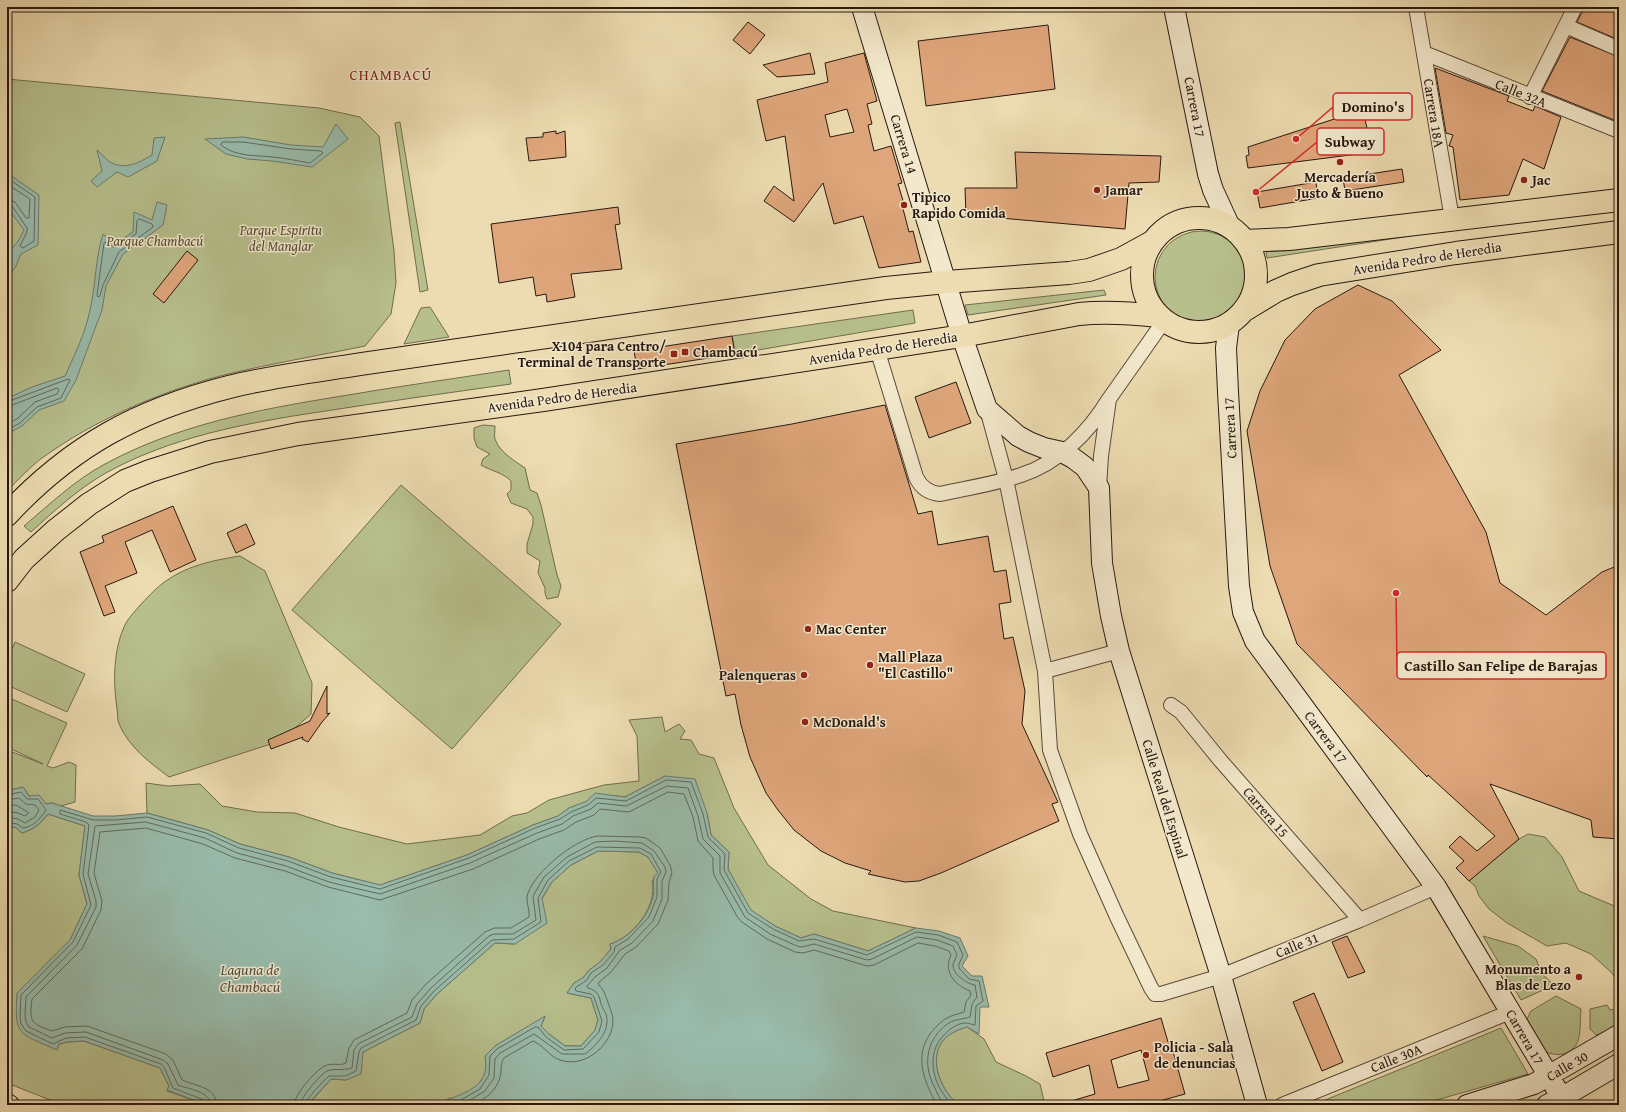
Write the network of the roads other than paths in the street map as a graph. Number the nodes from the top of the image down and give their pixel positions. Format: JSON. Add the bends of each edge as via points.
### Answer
{"nodes":[{"id":1,"x":862,"y":7,"type":"edge"},
{"id":2,"x":1174,"y":7,"type":"edge"},
{"id":3,"x":1416,"y":7,"type":"edge"},
{"id":4,"x":1575,"y":7,"type":"edge"},
{"id":5,"x":1566,"y":26,"type":"junction"},
{"id":6,"x":1619,"y":49,"type":"edge"},
{"id":7,"x":1424,"y":53,"type":"junction"},
{"id":8,"x":1530,"y":97,"type":"junction"},
{"id":9,"x":1619,"y":131,"type":"edge"},
{"id":10,"x":1619,"y":200,"type":"edge"},
{"id":11,"x":1452,"y":219,"type":"junction"},
{"id":12,"x":1619,"y":232,"type":"edge"},
{"id":13,"x":1238,"y":234,"type":"junction"},
{"id":14,"x":1152,"y":242,"type":"junction"},
{"id":15,"x":946,"y":282,"type":"junction"},
{"id":16,"x":1161,"y":318,"type":"junction"},
{"id":17,"x":1236,"y":318,"type":"junction"},
{"id":18,"x":962,"y":336,"type":"junction"},
{"id":19,"x":878,"y":349,"type":"junction"},
{"id":20,"x":1109,"y":399,"type":"junction"},
{"id":21,"x":987,"y":409,"type":"junction"},
{"id":22,"x":1062,"y":452,"type":"junction"},
{"id":23,"x":1006,"y":479,"type":"junction"},
{"id":24,"x":1099,"y":488,"type":"junction"},
{"id":25,"x":7,"y":514,"type":"edge"},
{"id":26,"x":7,"y":581,"type":"edge"},
{"id":27,"x":1119,"y":651,"type":"junction"},
{"id":28,"x":1045,"y":671,"type":"junction"},
{"id":29,"x":1171,"y":706,"type":"dead end"},
{"id":30,"x":1436,"y":887,"type":"junction"},
{"id":31,"x":1360,"y":920,"type":"junction"},
{"id":32,"x":1221,"y":976,"type":"junction"},
{"id":33,"x":1510,"y":1012,"type":"junction"},
{"id":34,"x":1619,"y":1035,"type":"edge"},
{"id":35,"x":1619,"y":1064,"type":"edge"},
{"id":36,"x":1549,"y":1077,"type":"junction"},
{"id":37,"x":1558,"y":1103,"type":"edge"},
{"id":38,"x":1256,"y":1105,"type":"edge"},
{"id":39,"x":1282,"y":1105,"type":"edge"},
{"id":40,"x":1467,"y":1105,"type":"edge"}],
"edges":[{"from":1,"to":15,"type":"main road","name":"Carrera 14"},
{"from":2,"to":13,"type":"main road","name":"Carrera 17","via":[[1208,174],[1213,190]]},
{"from":3,"to":7,"type":"street","name":"Carrera 18A"},
{"from":4,"to":5,"type":"street"},
{"from":5,"to":6,"type":"street"},
{"from":5,"to":8,"type":"street"},
{"from":7,"to":8,"type":"street","name":"Calle 32A"},
{"from":7,"to":11,"type":"street","name":"Carrera 18A"},
{"from":8,"to":9,"type":"street","name":"Calle 32A"},
{"from":10,"to":11,"type":"highway"},
{"from":11,"to":13,"type":"highway","via":[[1289,239]]},
{"from":12,"to":17,"type":"highway","name":"Avenida Pedro de Heredia","via":[[1456,253],[1319,275],[1276,291]]},
{"from":13,"to":14,"type":"highway","via":[[1214,220],[1197,218],[1180,221],[1164,230]]},
{"from":13,"to":17,"type":"highway","via":[[1251,251],[1256,274],[1253,294]]},
{"from":14,"to":15,"type":"highway","via":[[1121,259],[1089,270]]},
{"from":14,"to":16,"type":"highway","via":[[1142,268],[1142,282],[1150,305]]},
{"from":15,"to":18,"type":"main road"},
{"from":15,"to":25,"type":"highway","via":[[858,292],[360,364],[230,386],[149,412],[109,432],[52,471]]},
{"from":16,"to":17,"type":"highway","via":[[1179,329],[1196,333],[1213,331]]},
{"from":16,"to":18,"type":"highway","name":"Avenida Pedro de Heredia","via":[[1097,312]]},
{"from":16,"to":20,"type":"street","name":"Calle Real del Espinal"},
{"from":17,"to":30,"type":"main road","name":"Carrera 17","via":[[1226,348],[1239,586],[1243,612],[1255,641]]},
{"from":18,"to":19,"type":"highway","name":"Avenida Pedro de Heredia"},
{"from":18,"to":21,"type":"main road"},
{"from":19,"to":23,"type":"street","name":"Calle Real del Espinal","via":[[920,485],[940,494]]},
{"from":19,"to":26,"type":"highway","name":"Avenida Pedro de Heredia","via":[[298,434],[210,452],[150,470],[125,481],[89,504],[56,530],[24,559]]},
{"from":20,"to":22,"type":"street","name":"Calle Real del Espinal","via":[[1089,428]]},
{"from":20,"to":24,"type":"street","name":"Calle Real del Espinal"},
{"from":21,"to":22,"type":"main road","via":[[1018,436],[1044,448]]},
{"from":21,"to":23,"type":"street"},
{"from":22,"to":23,"type":"street","name":"Calle Real del Espinal","via":[[1036,469]]},
{"from":22,"to":24,"type":"main road","via":[[1085,467]]},
{"from":23,"to":28,"type":"street"},
{"from":24,"to":27,"type":"main road","name":"Calle Real del Espinal","via":[[1102,563]]},
{"from":27,"to":28,"type":"street"},
{"from":27,"to":32,"type":"main road","name":"Calle Real del Espinal"},
{"from":28,"to":32,"type":"street","name":"Calle 31","via":[[1050,750],[1080,834],[1151,988],[1156,994],[1161,994]]},
{"from":29,"to":31,"type":"street","name":"Carrera 15","via":[[1181,712]]},
{"from":30,"to":31,"type":"street","name":"Calle 31"},
{"from":30,"to":33,"type":"main road","name":"Carrera 17"},
{"from":31,"to":32,"type":"street","name":"Calle 31"},
{"from":32,"to":38,"type":"main road","name":"Calle Real del Espinal"},
{"from":33,"to":36,"type":"main road","name":"Carrera 17"},
{"from":33,"to":39,"type":"street","name":"Calle 30A"},
{"from":34,"to":36,"type":"main road","name":"Calle 30"},
{"from":35,"to":37,"type":"main road","name":"Calle 30"},
{"from":36,"to":37,"type":"main road","name":"Carrera 17"},
{"from":36,"to":40,"type":"main road","name":"Calle 30"}]}
